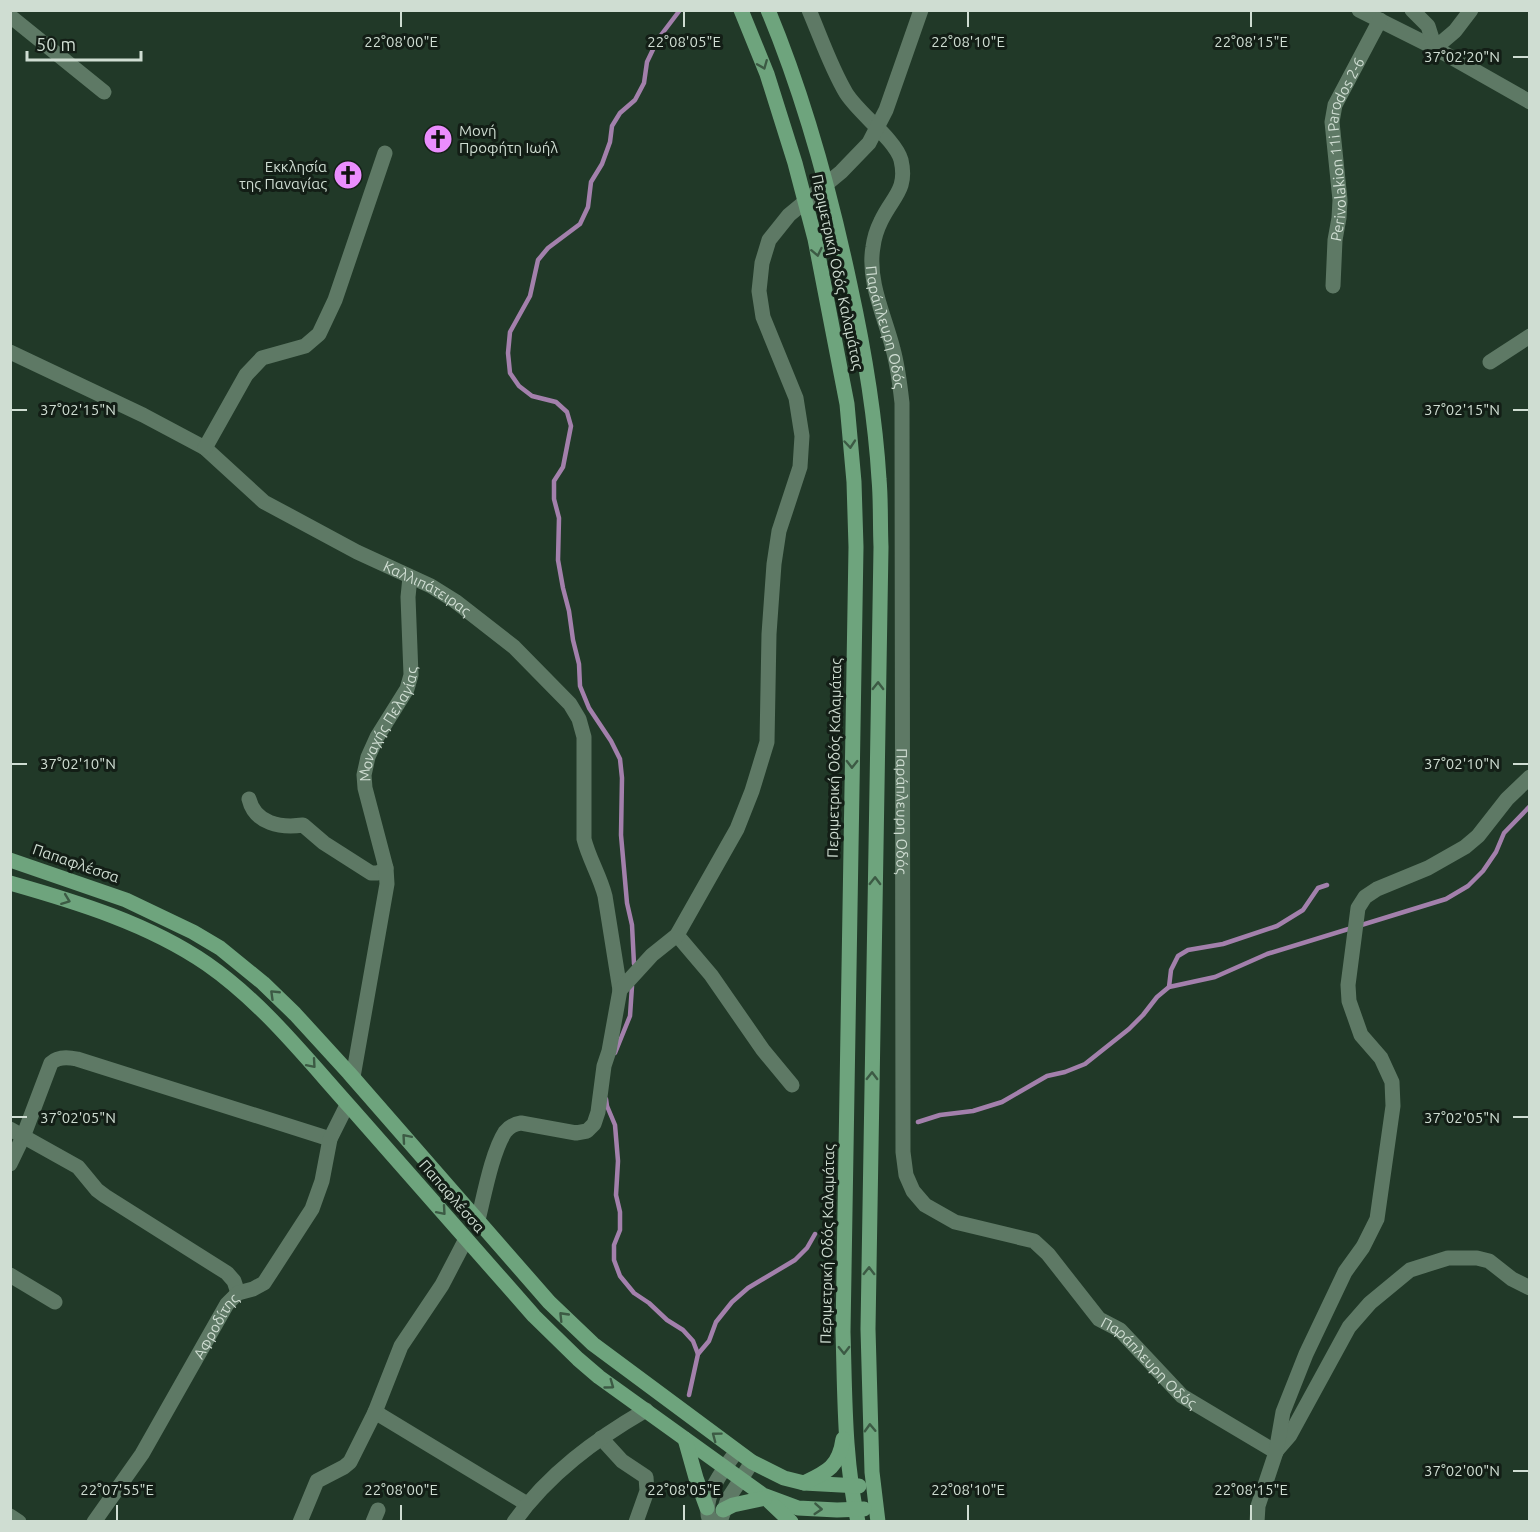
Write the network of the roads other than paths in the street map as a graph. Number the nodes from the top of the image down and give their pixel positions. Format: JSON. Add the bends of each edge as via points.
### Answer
{"nodes":[{"id":1,"x":741,"y":10,"type":"edge"},
{"id":2,"x":768,"y":10,"type":"edge"},
{"id":3,"x":809,"y":10,"type":"edge"},
{"id":4,"x":921,"y":10,"type":"edge"},
{"id":5,"x":1359,"y":10,"type":"edge"},
{"id":6,"x":1412,"y":10,"type":"edge"},
{"id":7,"x":1472,"y":10,"type":"edge"},
{"id":8,"x":10,"y":16,"type":"edge"},
{"id":9,"x":1380,"y":20,"type":"junction"},
{"id":10,"x":1435,"y":48,"type":"junction"},
{"id":11,"x":104,"y":92,"type":"dead end"},
{"id":12,"x":1530,"y":102,"type":"edge"},
{"id":13,"x":877,"y":130,"type":"junction"},
{"id":14,"x":385,"y":153,"type":"dead end"},
{"id":15,"x":1333,"y":286,"type":"dead end"},
{"id":16,"x":1530,"y":336,"type":"edge"},
{"id":17,"x":10,"y":352,"type":"edge"},
{"id":18,"x":1490,"y":362,"type":"dead end"},
{"id":19,"x":205,"y":448,"type":"junction"},
{"id":20,"x":410,"y":577,"type":"junction"},
{"id":21,"x":1530,"y":777,"type":"edge"},
{"id":22,"x":249,"y":799,"type":"dead end"},
{"id":23,"x":14,"y":861,"type":"edge"},
{"id":24,"x":386,"y":868,"type":"junction"},
{"id":25,"x":10,"y":882,"type":"edge"},
{"id":26,"x":677,"y":935,"type":"junction"},
{"id":27,"x":620,"y":990,"type":"junction"},
{"id":28,"x":353,"y":1077,"type":"junction"},
{"id":29,"x":792,"y":1085,"type":"dead end"},
{"id":30,"x":347,"y":1105,"type":"junction"},
{"id":31,"x":17,"y":1133,"type":"edge"},
{"id":32,"x":330,"y":1139,"type":"junction"},
{"id":33,"x":10,"y":1164,"type":"edge"},
{"id":34,"x":478,"y":1220,"type":"junction"},
{"id":35,"x":466,"y":1239,"type":"junction"},
{"id":36,"x":10,"y":1275,"type":"edge"},
{"id":37,"x":1530,"y":1288,"type":"edge"},
{"id":38,"x":238,"y":1293,"type":"junction"},
{"id":39,"x":55,"y":1302,"type":"dead end"},
{"id":40,"x":646,"y":1410,"type":"junction"},
{"id":41,"x":375,"y":1412,"type":"junction"},
{"id":42,"x":845,"y":1418,"type":"junction"},
{"id":43,"x":601,"y":1438,"type":"junction"},
{"id":44,"x":685,"y":1439,"type":"junction"},
{"id":45,"x":736,"y":1452,"type":"junction"},
{"id":46,"x":1276,"y":1452,"type":"junction"},
{"id":47,"x":752,"y":1462,"type":"junction"},
{"id":48,"x":725,"y":1467,"type":"junction"},
{"id":49,"x":740,"y":1478,"type":"junction"},
{"id":50,"x":804,"y":1483,"type":"junction"},
{"id":51,"x":874,"y":1486,"type":"junction"},
{"id":52,"x":851,"y":1487,"type":"junction"},
{"id":53,"x":764,"y":1497,"type":"junction"},
{"id":54,"x":527,"y":1504,"type":"junction"},
{"id":55,"x":709,"y":1514,"type":"edge"},
{"id":56,"x":877,"y":1514,"type":"edge"},
{"id":57,"x":10,"y":1516,"type":"edge"},
{"id":58,"x":721,"y":1516,"type":"edge"},
{"id":59,"x":856,"y":1516,"type":"edge"},
{"id":60,"x":19,"y":1521,"type":"edge"},
{"id":61,"x":94,"y":1521,"type":"edge"},
{"id":62,"x":300,"y":1521,"type":"edge"},
{"id":63,"x":514,"y":1521,"type":"edge"},
{"id":64,"x":636,"y":1521,"type":"edge"},
{"id":65,"x":791,"y":1521,"type":"edge"},
{"id":66,"x":1257,"y":1521,"type":"edge"}],
"edges":[{"from":1,"to":42,"type":"main road","name":"Περιμετρική Οδός Καλαμάτας","one_way":true,"via":[[767,74],[814,239],[847,404],[854,482]]},
{"from":51,"to":2,"type":"main road","name":"Περιμετρική Οδός Καλαμάτας","one_way":true,"via":[[868,1329],[879,480],[872,398],[839,232],[790,64]]},
{"from":3,"to":13,"type":"street","name":"Παράπλευρη Οδός","via":[[846,93]]},
{"from":4,"to":13,"type":"street"},
{"from":5,"to":9,"type":"street"},
{"from":6,"to":10,"type":"street","via":[[1428,26]]},
{"from":7,"to":10,"type":"street"},
{"from":8,"to":11,"type":"street"},
{"from":9,"to":10,"type":"street"},
{"from":9,"to":15,"type":"street","name":"Perivolakion 11i Parodos 2-6","via":[[1335,105],[1332,122],[1340,200]]},
{"from":10,"to":12,"type":"street"},
{"from":13,"to":26,"type":"street","via":[[857,157],[789,215],[770,240],[762,263],[759,291],[763,317],[796,398],[802,436],[800,467],[779,531],[774,564],[767,742],[737,829]]},
{"from":13,"to":46,"type":"street","name":"Παράπλευρη Οδός","via":[[900,156],[904,176],[899,193],[880,222],[873,248],[873,271],[902,403],[906,1175],[913,1191],[937,1213],[955,1222],[1034,1240],[1099,1319],[1120,1330],[1182,1396]]},
{"from":14,"to":19,"type":"street","via":[[319,334],[305,345],[262,358],[246,375]]},
{"from":16,"to":18,"type":"street"},
{"from":17,"to":19,"type":"street","name":"Καλλιπάτειρας"},
{"from":19,"to":20,"type":"street","name":"Καλλιπάτειρας","via":[[264,502]]},
{"from":20,"to":24,"type":"street","name":"Μοναχής Πελαγίας","via":[[411,675],[407,689],[377,737],[364,775]]},
{"from":20,"to":27,"type":"street","name":"Καλλιπάτειρας","via":[[455,601],[514,647],[570,704],[579,719],[584,736],[584,839],[605,896]]},
{"from":21,"to":46,"type":"street","via":[[1465,847],[1428,868],[1377,889],[1358,908],[1349,1001],[1361,1035],[1381,1058],[1392,1082],[1393,1106],[1377,1219],[1345,1272],[1306,1354],[1283,1412]]},
{"from":22,"to":24,"type":"street","via":[[251,808],[269,823],[292,828],[303,825],[371,873]]},
{"from":23,"to":25,"type":"street"},
{"from":28,"to":23,"type":"main road","name":"Παπαφλέσσα","one_way":true,"via":[[295,1014],[220,948],[126,900]]},
{"from":24,"to":28,"type":"street","name":"Μοναχής Πελαγίας","via":[[386,896]]},
{"from":25,"to":30,"type":"main road","name":"Παπαφλέσσα","one_way":true,"via":[[119,920],[207,964],[281,1030]]},
{"from":26,"to":27,"type":"street"},
{"from":26,"to":29,"type":"street"},
{"from":27,"to":34,"type":"street","via":[[594,1124],[587,1131],[576,1133],[513,1124],[498,1147]]},
{"from":34,"to":28,"type":"main road","name":"Παπαφλέσσα","one_way":true},
{"from":30,"to":32,"type":"street","name":"Αφροδίτης"},
{"from":30,"to":35,"type":"main road","name":"Παπαφλέσσα","one_way":true},
{"from":31,"to":32,"type":"street","via":[[51,1063],[65,1057]]},
{"from":31,"to":33,"type":"street"},
{"from":31,"to":38,"type":"street","via":[[78,1167],[105,1197],[227,1273]]},
{"from":32,"to":38,"type":"street","name":"Αφροδίτης","via":[[312,1209],[264,1283]]},
{"from":45,"to":34,"type":"main road","name":"Παπαφλέσσα","one_way":true,"via":[[592,1344],[549,1302]]},
{"from":35,"to":40,"type":"main road","name":"Παπαφλέσσα","one_way":true,"via":[[571,1353]]},
{"from":35,"to":41,"type":"street","via":[[442,1285],[401,1346]]},
{"from":36,"to":39,"type":"street"},
{"from":37,"to":46,"type":"street","via":[[1489,1261],[1477,1258],[1448,1258],[1410,1270],[1370,1303],[1349,1327],[1290,1435]]},
{"from":38,"to":61,"type":"street","name":"Αφροδίτης","via":[[227,1304],[135,1464]]},
{"from":40,"to":43,"type":"street"},
{"from":40,"to":44,"type":"main road","name":"Παπαφλέσσα"},
{"from":41,"to":54,"type":"street"},
{"from":41,"to":62,"type":"street","via":[[348,1464],[315,1483]]},
{"from":42,"to":50,"type":"main road","via":[[837,1461]]},
{"from":42,"to":52,"type":"main road","name":"Περιμετρική Οδός Καλαμάτας"},
{"from":43,"to":54,"type":"street"},
{"from":43,"to":64,"type":"street","via":[[622,1461],[646,1477],[647,1491]]},
{"from":44,"to":48,"type":"main road","name":"Παπαφλέσσα"},
{"from":44,"to":55,"type":"main road"},
{"from":45,"to":47,"type":"main road","name":"Παπαφλέσσα"},
{"from":45,"to":48,"type":"street"},
{"from":46,"to":66,"type":"street","via":[[1258,1506]]},
{"from":47,"to":49,"type":"street"},
{"from":47,"to":50,"type":"main road","name":"Παπαφλέσσα"},
{"from":48,"to":49,"type":"main road","name":"Παπαφλέσσα"},
{"from":48,"to":55,"type":"street","via":[[714,1487]]},
{"from":49,"to":53,"type":"main road","name":"Παπαφλέσσα"},
{"from":49,"to":58,"type":"street"},
{"from":50,"to":52,"type":"main road","name":"Παπαφλέσσα"},
{"from":51,"to":52,"type":"main road","name":"Παπαφλέσσα"},
{"from":51,"to":56,"type":"main road","name":"Περιμετρική Οδός Καλαμάτας"},
{"from":52,"to":59,"type":"main road","name":"Περιμετρική Οδός Καλαμάτας"},
{"from":53,"to":58,"type":"main road","via":[[733,1505]]},
{"from":53,"to":59,"type":"main road","name":"Παπαφλέσσα","one_way":true,"via":[[798,1508]]},
{"from":53,"to":65,"type":"main road"},
{"from":54,"to":63,"type":"street"},
{"from":56,"to":59,"type":"main road","name":"Παπαφλέσσα"},
{"from":57,"to":60,"type":"street"}]}
